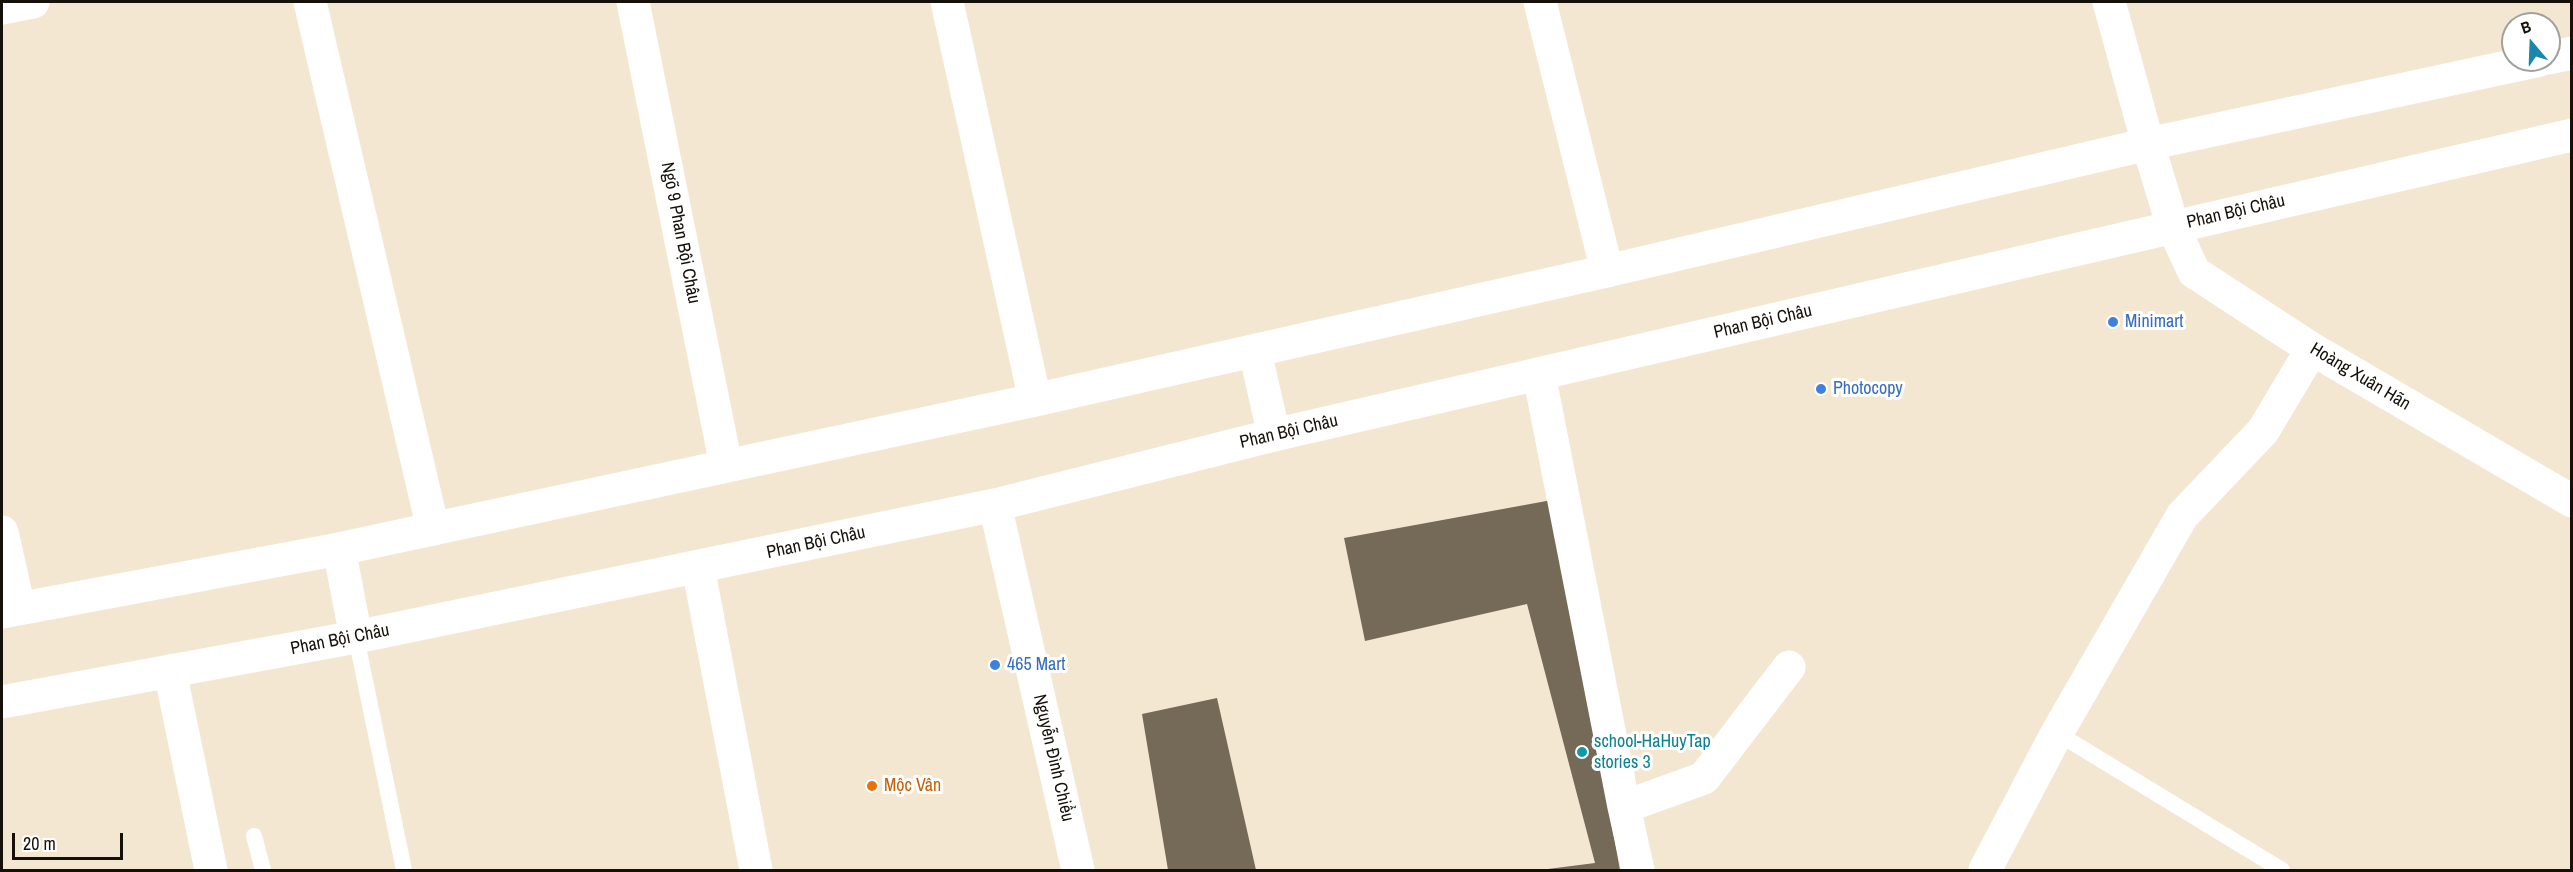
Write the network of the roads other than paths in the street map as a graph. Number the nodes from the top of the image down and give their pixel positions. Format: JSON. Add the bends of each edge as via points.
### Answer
{"nodes":[{"id":1,"x":33,"y":2,"type":"edge"},
{"id":2,"x":310,"y":2,"type":"edge"},
{"id":3,"x":633,"y":2,"type":"edge"},
{"id":4,"x":947,"y":2,"type":"edge"},
{"id":5,"x":1540,"y":2,"type":"edge"},
{"id":6,"x":2109,"y":2,"type":"edge"},
{"id":7,"x":2,"y":8,"type":"edge"},
{"id":8,"x":2501,"y":68,"type":"edge"},
{"id":9,"x":2571,"y":135,"type":"edge"},
{"id":10,"x":2148,"y":144,"type":"junction"},
{"id":11,"x":2173,"y":227,"type":"junction"},
{"id":12,"x":1607,"y":271,"type":"junction"},
{"id":13,"x":2312,"y":349,"type":"junction"},
{"id":14,"x":1255,"y":352,"type":"junction"},
{"id":15,"x":1539,"y":374,"type":"junction"},
{"id":16,"x":1035,"y":400,"type":"junction"},
{"id":17,"x":1274,"y":435,"type":"junction"},
{"id":18,"x":726,"y":465,"type":"junction"},
{"id":19,"x":2571,"y":501,"type":"edge"},
{"id":20,"x":995,"y":505,"type":"junction"},
{"id":21,"x":433,"y":529,"type":"junction"},
{"id":22,"x":2,"y":532,"type":"edge"},
{"id":23,"x":339,"y":549,"type":"junction"},
{"id":24,"x":698,"y":567,"type":"junction"},
{"id":25,"x":10,"y":610,"type":"edge"},
{"id":26,"x":356,"y":637,"type":"junction"},
{"id":27,"x":1789,"y":667,"type":"dead end"},
{"id":28,"x":170,"y":671,"type":"junction"},
{"id":29,"x":2,"y":702,"type":"edge"},
{"id":30,"x":2057,"y":733,"type":"junction"},
{"id":31,"x":1624,"y":807,"type":"junction"},
{"id":32,"x":254,"y":836,"type":"dead end"},
{"id":33,"x":211,"y":870,"type":"edge"},
{"id":34,"x":263,"y":870,"type":"edge"},
{"id":35,"x":404,"y":870,"type":"edge"},
{"id":36,"x":756,"y":870,"type":"edge"},
{"id":37,"x":1078,"y":870,"type":"edge"},
{"id":38,"x":1638,"y":870,"type":"edge"},
{"id":39,"x":1985,"y":870,"type":"edge"},
{"id":40,"x":2282,"y":870,"type":"edge"}],
"edges":[{"from":1,"to":7,"type":"main road"},
{"from":2,"to":21,"type":"main road"},
{"from":3,"to":18,"type":"main road","name":"Ngõ 9 Phan Bội Châu"},
{"from":4,"to":16,"type":"main road"},
{"from":5,"to":12,"type":"main road"},
{"from":6,"to":10,"type":"main road","name":"Hoàng Xuân Hãn"},
{"from":8,"to":10,"type":"main road"},
{"from":9,"to":11,"type":"main road","name":"Phan Bội Châu"},
{"from":10,"to":11,"type":"main road","name":"Hoàng Xuân Hãn"},
{"from":10,"to":12,"type":"main road"},
{"from":11,"to":13,"type":"main road","name":"Hoàng Xuân Hãn","via":[[2194,272]]},
{"from":11,"to":15,"type":"main road","name":"Phan Bội Châu"},
{"from":12,"to":14,"type":"main road"},
{"from":13,"to":19,"type":"main road","name":"Hoàng Xuân Hãn"},
{"from":13,"to":30,"type":"main road","via":[[2263,431],[2182,516]]},
{"from":14,"to":16,"type":"main road"},
{"from":14,"to":17,"type":"main road"},
{"from":15,"to":17,"type":"main road","name":"Phan Bội Châu"},
{"from":15,"to":31,"type":"main road"},
{"from":16,"to":18,"type":"main road"},
{"from":17,"to":20,"type":"main road","name":"Phan Bội Châu"},
{"from":18,"to":21,"type":"main road"},
{"from":20,"to":24,"type":"main road","name":"Phan Bội Châu"},
{"from":20,"to":37,"type":"main road","name":"Nguyễn Đình Chiểu"},
{"from":21,"to":23,"type":"main road"},
{"from":22,"to":25,"type":"main road"},
{"from":23,"to":25,"type":"main road"},
{"from":23,"to":26,"type":"main road"},
{"from":24,"to":26,"type":"main road","name":"Phan Bội Châu"},
{"from":24,"to":36,"type":"main road"},
{"from":26,"to":28,"type":"main road","name":"Phan Bội Châu"},
{"from":26,"to":35,"type":"lane"},
{"from":27,"to":31,"type":"main road","via":[[1704,778]]},
{"from":28,"to":29,"type":"main road","name":"Phan Bội Châu"},
{"from":28,"to":33,"type":"main road"},
{"from":30,"to":39,"type":"main road"},
{"from":30,"to":40,"type":"lane"},
{"from":31,"to":38,"type":"main road"},
{"from":32,"to":34,"type":"lane"}]}
